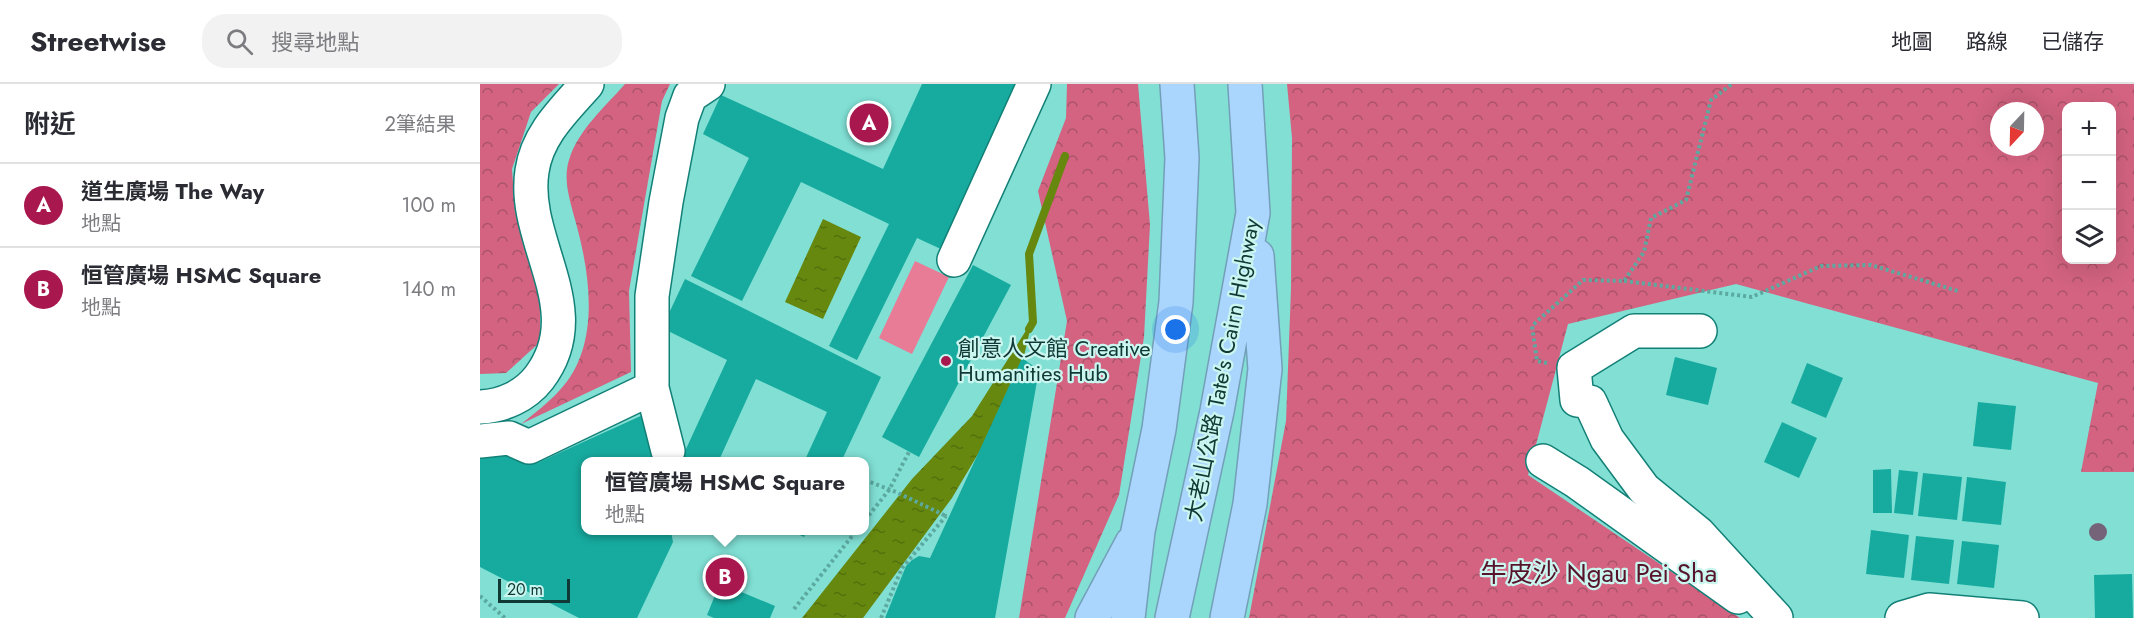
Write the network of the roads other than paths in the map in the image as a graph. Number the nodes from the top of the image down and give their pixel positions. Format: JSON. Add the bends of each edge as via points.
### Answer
{"nodes":[{"id":1,"x":587,"y":84,"type":"edge"},
{"id":2,"x":708,"y":84,"type":"edge"},
{"id":3,"x":1034,"y":84,"type":"edge"},
{"id":4,"x":1177,"y":84,"type":"edge"},
{"id":5,"x":1245,"y":84,"type":"edge"},
{"id":6,"x":1253,"y":213,"type":"junction"},
{"id":7,"x":954,"y":260,"type":"dead end"},
{"id":8,"x":1700,"y":331,"type":"dead end"},
{"id":9,"x":652,"y":388,"type":"junction"},
{"id":10,"x":480,"y":407,"type":"edge"},
{"id":11,"x":480,"y":441,"type":"edge"},
{"id":12,"x":668,"y":451,"type":"dead end"},
{"id":13,"x":1543,"y":460,"type":"dead end"},
{"id":14,"x":1138,"y":531,"type":"junction"},
{"id":15,"x":1092,"y":618,"type":"edge"},
{"id":16,"x":1128,"y":618,"type":"edge"},
{"id":17,"x":1172,"y":618,"type":"edge"},
{"id":18,"x":1227,"y":618,"type":"edge"},
{"id":19,"x":1769,"y":618,"type":"edge"},
{"id":20,"x":1776,"y":618,"type":"edge"},
{"id":21,"x":1902,"y":618,"type":"edge"},
{"id":22,"x":2022,"y":618,"type":"edge"}],
"edges":[{"from":1,"to":10,"type":"street","via":[[545,135],[532,172],[536,220],[558,306],[554,351],[541,376],[526,391],[501,404]]},
{"from":2,"to":9,"type":"street","via":[[690,96],[682,118],[666,202],[652,296]]},
{"from":3,"to":7,"type":"street"},
{"from":4,"to":14,"type":"highway","via":[[1182,158],[1176,302],[1159,429]]},
{"from":5,"to":6,"type":"highway","name":"大老山公路 Tate's Cairn Highway"},
{"from":6,"to":17,"type":"highway","name":"大老山公路 Tate's Cairn Highway","via":[[1217,411]]},
{"from":6,"to":18,"type":"highway","via":[[1265,369],[1250,504]]},
{"from":8,"to":20,"type":"street","via":[[1634,331],[1574,368],[1577,400],[1590,402],[1607,439],[1644,489],[1698,533]]},
{"from":9,"to":11,"type":"street","via":[[529,447],[509,438]]},
{"from":9,"to":12,"type":"street"},
{"from":13,"to":19,"type":"street","via":[[1585,470]]},
{"from":14,"to":15,"type":"highway"},
{"from":14,"to":16,"type":"highway"},
{"from":21,"to":22,"type":"street","via":[[1929,610]]}]}
